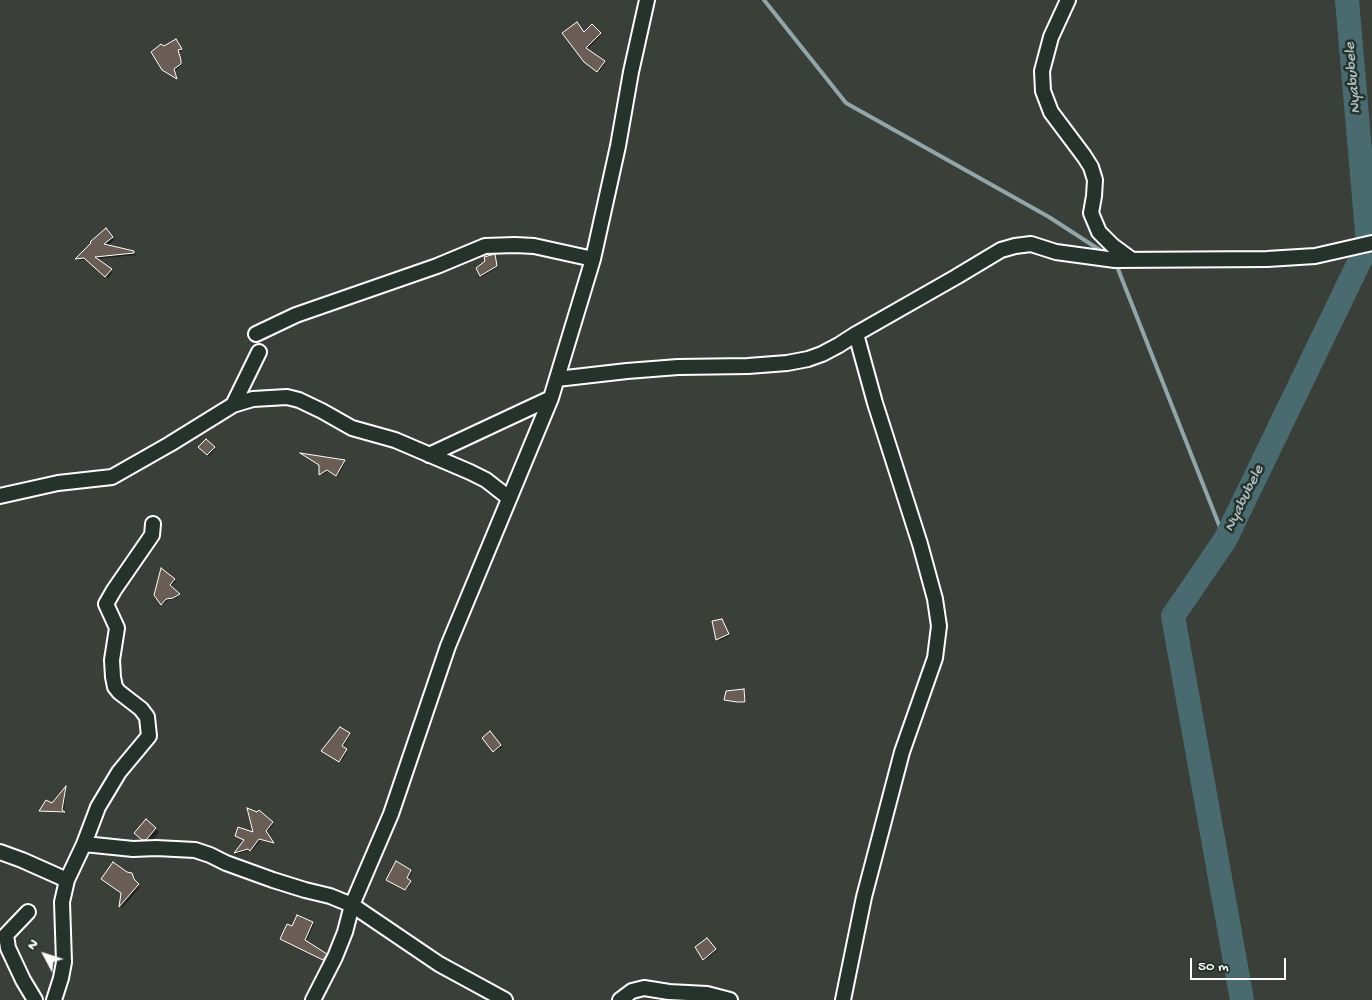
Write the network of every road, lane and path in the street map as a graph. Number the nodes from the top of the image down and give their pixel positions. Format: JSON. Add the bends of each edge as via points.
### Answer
{"nodes":[{"id":1,"x":647,"y":0,"type":"edge"},
{"id":2,"x":1068,"y":0,"type":"edge"},
{"id":3,"x":1372,"y":243,"type":"edge"},
{"id":4,"x":593,"y":259,"type":"junction"},
{"id":5,"x":1132,"y":260,"type":"junction"},
{"id":6,"x":256,"y":334,"type":"dead end"},
{"id":7,"x":856,"y":334,"type":"junction"},
{"id":8,"x":260,"y":352,"type":"dead end"},
{"id":9,"x":556,"y":379,"type":"junction"},
{"id":10,"x":551,"y":398,"type":"junction"},
{"id":11,"x":233,"y":405,"type":"junction"},
{"id":12,"x":429,"y":455,"type":"junction"},
{"id":13,"x":0,"y":496,"type":"edge"},
{"id":14,"x":509,"y":498,"type":"junction"},
{"id":15,"x":152,"y":524,"type":"dead end"},
{"id":16,"x":84,"y":844,"type":"junction"},
{"id":17,"x":0,"y":852,"type":"edge"},
{"id":18,"x":67,"y":880,"type":"junction"},
{"id":19,"x":352,"y":905,"type":"junction"},
{"id":20,"x":28,"y":912,"type":"dead end"},
{"id":21,"x":35,"y":1000,"type":"edge"},
{"id":22,"x":54,"y":1000,"type":"edge"},
{"id":23,"x":313,"y":1000,"type":"edge"},
{"id":24,"x":505,"y":1000,"type":"edge"},
{"id":25,"x":620,"y":1000,"type":"edge"},
{"id":26,"x":730,"y":1000,"type":"edge"},
{"id":27,"x":843,"y":1000,"type":"edge"}],
"edges":[{"from":1,"to":4,"type":"street"},
{"from":2,"to":5,"type":"street","via":[[1044,62],[1043,91],[1051,112],[1091,167],[1095,180],[1091,213],[1099,232]]},
{"from":3,"to":5,"type":"street","via":[[1315,256]]},
{"from":4,"to":6,"type":"street","via":[[534,246],[485,246],[296,315]]},
{"from":4,"to":9,"type":"street"},
{"from":5,"to":7,"type":"street","via":[[1056,252],[1031,244],[1015,246],[1001,250]]},
{"from":7,"to":9,"type":"street","via":[[822,354],[787,363],[678,367]]},
{"from":7,"to":27,"type":"street","via":[[920,544],[939,626],[935,658],[902,752],[874,859]]},
{"from":8,"to":11,"type":"street"},
{"from":9,"to":10,"type":"street"},
{"from":10,"to":12,"type":"street"},
{"from":10,"to":14,"type":"street"},
{"from":11,"to":12,"type":"street","via":[[253,399],[287,397],[299,400],[352,428],[395,440]]},
{"from":11,"to":13,"type":"street","via":[[112,477],[58,483]]},
{"from":12,"to":14,"type":"street","via":[[486,480]]},
{"from":14,"to":19,"type":"street","via":[[448,646],[391,814]]},
{"from":15,"to":16,"type":"street","via":[[152,535],[106,604],[117,628],[112,660],[115,687],[147,717],[149,736],[118,772],[98,807]]},
{"from":16,"to":18,"type":"street"},
{"from":16,"to":19,"type":"street","via":[[195,850],[241,869]]},
{"from":17,"to":18,"type":"street"},
{"from":18,"to":22,"type":"street","via":[[62,902],[64,962]]},
{"from":19,"to":23,"type":"street","via":[[335,957]]},
{"from":19,"to":24,"type":"street","via":[[439,964]]},
{"from":20,"to":21,"type":"street","via":[[6,935],[8,948]]},
{"from":25,"to":26,"type":"street","via":[[632,991],[644,988],[707,994]]}]}
